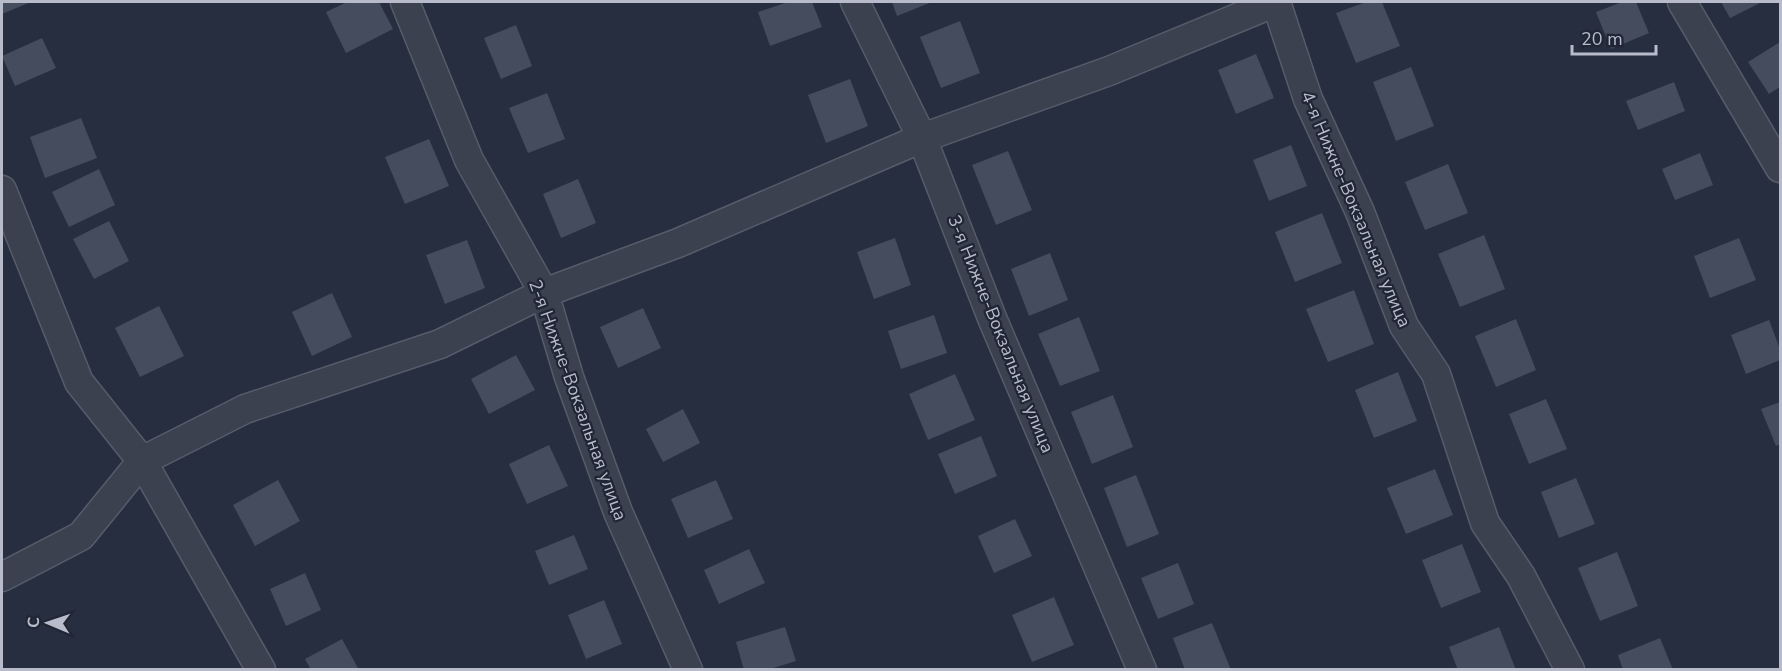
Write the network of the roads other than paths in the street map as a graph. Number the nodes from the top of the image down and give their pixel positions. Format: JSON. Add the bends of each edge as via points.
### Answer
{"nodes":[{"id":1,"x":405,"y":2,"type":"edge"},
{"id":2,"x":855,"y":2,"type":"edge"},
{"id":3,"x":1276,"y":2,"type":"edge"},
{"id":4,"x":1682,"y":2,"type":"edge"},
{"id":5,"x":922,"y":138,"type":"junction"},
{"id":6,"x":1780,"y":168,"type":"edge"},
{"id":7,"x":2,"y":190,"type":"edge"},
{"id":8,"x":544,"y":293,"type":"junction"},
{"id":9,"x":142,"y":461,"type":"junction"},
{"id":10,"x":2,"y":577,"type":"edge"},
{"id":11,"x":261,"y":669,"type":"edge"},
{"id":12,"x":688,"y":669,"type":"edge"},
{"id":13,"x":1142,"y":669,"type":"edge"},
{"id":14,"x":1570,"y":669,"type":"edge"}],
"edges":[{"from":1,"to":8,"type":"street","name":"2-я Нижне-Вокзальная улица","via":[[469,160]]},
{"from":2,"to":5,"type":"street","name":"3-я Нижне-Вокзальная улица"},
{"from":3,"to":5,"type":"street","via":[[1108,71]]},
{"from":3,"to":14,"type":"street","name":"4-я Нижне-Вокзальная улица","via":[[1308,99],[1360,212],[1404,326],[1436,374],[1485,523],[1521,576]]},
{"from":4,"to":6,"type":"street"},
{"from":5,"to":8,"type":"street","via":[[678,243]]},
{"from":5,"to":13,"type":"street","name":"3-я Нижне-Вокзальная улица","via":[[992,318]]},
{"from":7,"to":9,"type":"street","via":[[79,382]]},
{"from":8,"to":9,"type":"street","via":[[440,344],[245,409]]},
{"from":8,"to":12,"type":"street","name":"2-я Нижне-Вокзальная улица","via":[[569,377],[618,512]]},
{"from":9,"to":10,"type":"street","via":[[81,536]]},
{"from":9,"to":11,"type":"street"}]}
